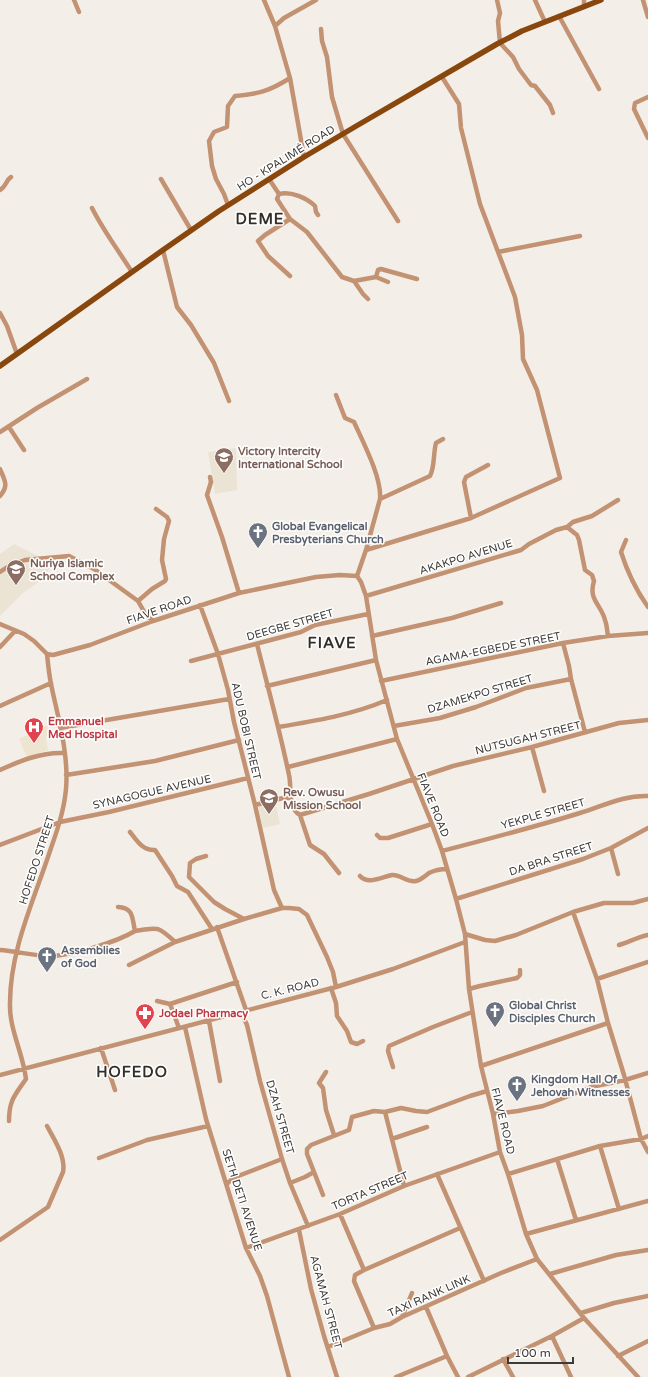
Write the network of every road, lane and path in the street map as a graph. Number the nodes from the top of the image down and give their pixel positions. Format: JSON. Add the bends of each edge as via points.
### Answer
{"nodes":[{"id":1,"x":74,"y":0,"type":"edge"},
{"id":2,"x":264,"y":0,"type":"edge"},
{"id":3,"x":316,"y":0,"type":"edge"},
{"id":4,"x":497,"y":0,"type":"edge"},
{"id":5,"x":535,"y":0,"type":"edge"},
{"id":6,"x":584,"y":0,"type":"edge"},
{"id":7,"x":601,"y":0,"type":"edge"},
{"id":8,"x":643,"y":0,"type":"edge"},
{"id":9,"x":584,"y":6,"type":"junction"},
{"id":10,"x":79,"y":12,"type":"dead end"},
{"id":11,"x":559,"y":16,"type":"junction"},
{"id":12,"x":648,"y":17,"type":"edge"},
{"id":13,"x":545,"y":22,"type":"junction"},
{"id":14,"x":275,"y":26,"type":"junction"},
{"id":15,"x":321,"y":29,"type":"dead end"},
{"id":16,"x":500,"y":43,"type":"junction"},
{"id":17,"x":442,"y":76,"type":"junction"},
{"id":18,"x":290,"y":78,"type":"junction"},
{"id":19,"x":599,"y":89,"type":"dead end"},
{"id":20,"x":648,"y":97,"type":"edge"},
{"id":21,"x":553,"y":113,"type":"dead end"},
{"id":22,"x":343,"y":134,"type":"junction"},
{"id":23,"x":648,"y":138,"type":"edge"},
{"id":24,"x":304,"y":157,"type":"junction"},
{"id":25,"x":11,"y":177,"type":"dead end"},
{"id":26,"x":161,"y":179,"type":"dead end"},
{"id":27,"x":269,"y":179,"type":"junction"},
{"id":28,"x":0,"y":190,"type":"edge"},
{"id":29,"x":279,"y":194,"type":"junction"},
{"id":30,"x":228,"y":206,"type":"junction"},
{"id":31,"x":92,"y":208,"type":"dead end"},
{"id":32,"x":318,"y":215,"type":"dead end"},
{"id":33,"x":290,"y":219,"type":"junction"},
{"id":34,"x":398,"y":221,"type":"dead end"},
{"id":35,"x":191,"y":230,"type":"junction"},
{"id":36,"x":580,"y":236,"type":"dead end"},
{"id":37,"x":163,"y":250,"type":"junction"},
{"id":38,"x":498,"y":252,"type":"junction"},
{"id":39,"x":132,"y":272,"type":"junction"},
{"id":40,"x":290,"y":276,"type":"dead end"},
{"id":41,"x":376,"y":277,"type":"junction"},
{"id":42,"x":417,"y":279,"type":"dead end"},
{"id":43,"x":354,"y":281,"type":"junction"},
{"id":44,"x":388,"y":282,"type":"dead end"},
{"id":45,"x":368,"y":299,"type":"dead end"},
{"id":46,"x":0,"y":313,"type":"edge"},
{"id":47,"x":17,"y":354,"type":"junction"},
{"id":48,"x":0,"y":366,"type":"edge"},
{"id":49,"x":87,"y":380,"type":"dead end"},
{"id":50,"x":336,"y":395,"type":"dead end"},
{"id":51,"x":229,"y":401,"type":"dead end"},
{"id":52,"x":9,"y":427,"type":"junction"},
{"id":53,"x":0,"y":432,"type":"edge"},
{"id":54,"x":443,"y":439,"type":"dead end"},
{"id":55,"x":24,"y":450,"type":"dead end"},
{"id":56,"x":488,"y":465,"type":"dead end"},
{"id":57,"x":0,"y":469,"type":"edge"},
{"id":58,"x":210,"y":477,"type":"dead end"},
{"id":59,"x":0,"y":496,"type":"edge"},
{"id":60,"x":380,"y":499,"type":"junction"},
{"id":61,"x":618,"y":500,"type":"dead end"},
{"id":62,"x":156,"y":509,"type":"dead end"},
{"id":63,"x":471,"y":518,"type":"junction"},
{"id":64,"x":567,"y":527,"type":"junction"},
{"id":65,"x":626,"y":540,"type":"dead end"},
{"id":66,"x":366,"y":550,"type":"junction"},
{"id":67,"x":0,"y":572,"type":"edge"},
{"id":68,"x":358,"y":576,"type":"junction"},
{"id":69,"x":239,"y":593,"type":"junction"},
{"id":70,"x":366,"y":596,"type":"junction"},
{"id":71,"x":138,"y":601,"type":"junction"},
{"id":72,"x":501,"y":604,"type":"dead end"},
{"id":73,"x":200,"y":605,"type":"junction"},
{"id":74,"x":648,"y":607,"type":"edge"},
{"id":75,"x":368,"y":614,"type":"junction"},
{"id":76,"x":153,"y":621,"type":"junction"},
{"id":77,"x":0,"y":624,"type":"edge"},
{"id":78,"x":15,"y":631,"type":"junction"},
{"id":79,"x":648,"y":633,"type":"edge"},
{"id":80,"x":372,"y":636,"type":"junction"},
{"id":81,"x":608,"y":636,"type":"junction"},
{"id":82,"x":257,"y":644,"type":"junction"},
{"id":83,"x":563,"y":644,"type":"junction"},
{"id":84,"x":0,"y":647,"type":"edge"},
{"id":85,"x":47,"y":654,"type":"junction"},
{"id":86,"x":218,"y":654,"type":"junction"},
{"id":87,"x":376,"y":660,"type":"junction"},
{"id":88,"x":191,"y":661,"type":"dead end"},
{"id":89,"x":571,"y":679,"type":"junction"},
{"id":90,"x":382,"y":681,"type":"junction"},
{"id":91,"x":51,"y":683,"type":"junction"},
{"id":92,"x":267,"y":686,"type":"junction"},
{"id":93,"x":229,"y":699,"type":"junction"},
{"id":94,"x":387,"y":700,"type":"junction"},
{"id":95,"x":0,"y":706,"type":"edge"},
{"id":96,"x":648,"y":720,"type":"edge"},
{"id":97,"x":394,"y":726,"type":"junction"},
{"id":98,"x":278,"y":727,"type":"junction"},
{"id":99,"x":60,"y":728,"type":"junction"},
{"id":100,"x":585,"y":732,"type":"junction"},
{"id":101,"x":397,"y":739,"type":"junction"},
{"id":102,"x":239,"y":740,"type":"junction"},
{"id":103,"x":532,"y":747,"type":"junction"},
{"id":104,"x":64,"y":754,"type":"junction"},
{"id":105,"x":288,"y":767,"type":"junction"},
{"id":106,"x":0,"y":770,"type":"edge"},
{"id":107,"x":66,"y":775,"type":"junction"},
{"id":108,"x":248,"y":778,"type":"junction"},
{"id":109,"x":413,"y":779,"type":"junction"},
{"id":110,"x":290,"y":788,"type":"junction"},
{"id":111,"x":544,"y":791,"type":"dead end"},
{"id":112,"x":648,"y":796,"type":"edge"},
{"id":113,"x":283,"y":798,"type":"junction"},
{"id":114,"x":291,"y":798,"type":"junction"},
{"id":115,"x":255,"y":805,"type":"junction"},
{"id":116,"x":300,"y":815,"type":"junction"},
{"id":117,"x":60,"y":822,"type":"junction"},
{"id":118,"x":432,"y":824,"type":"junction"},
{"id":119,"x":648,"y":828,"type":"edge"},
{"id":120,"x":130,"y":832,"type":"dead end"},
{"id":121,"x":377,"y":835,"type":"dead end"},
{"id":122,"x":0,"y":845,"type":"edge"},
{"id":123,"x":610,"y":848,"type":"junction"},
{"id":124,"x":442,"y":851,"type":"junction"},
{"id":125,"x":206,"y":856,"type":"dead end"},
{"id":126,"x":447,"y":869,"type":"junction"},
{"id":127,"x":339,"y":873,"type":"dead end"},
{"id":128,"x":618,"y":874,"type":"dead end"},
{"id":129,"x":360,"y":876,"type":"dead end"},
{"id":130,"x":456,"y":899,"type":"junction"},
{"id":131,"x":648,"y":899,"type":"edge"},
{"id":132,"x":118,"y":907,"type":"dead end"},
{"id":133,"x":282,"y":908,"type":"junction"},
{"id":134,"x":573,"y":912,"type":"junction"},
{"id":135,"x":244,"y":919,"type":"junction"},
{"id":136,"x":215,"y":928,"type":"junction"},
{"id":137,"x":136,"y":931,"type":"junction"},
{"id":138,"x":465,"y":934,"type":"junction"},
{"id":139,"x":648,"y":935,"type":"edge"},
{"id":140,"x":175,"y":942,"type":"junction"},
{"id":141,"x":465,"y":942,"type":"junction"},
{"id":142,"x":619,"y":945,"type":"dead end"},
{"id":143,"x":0,"y":950,"type":"edge"},
{"id":144,"x":16,"y":952,"type":"junction"},
{"id":145,"x":648,"y":962,"type":"edge"},
{"id":146,"x":129,"y":965,"type":"dead end"},
{"id":147,"x":520,"y":970,"type":"dead end"},
{"id":148,"x":596,"y":979,"type":"junction"},
{"id":149,"x":237,"y":982,"type":"junction"},
{"id":150,"x":334,"y":988,"type":"junction"},
{"id":151,"x":469,"y":990,"type":"junction"},
{"id":152,"x":157,"y":1001,"type":"dead end"},
{"id":153,"x":170,"y":1004,"type":"junction"},
{"id":154,"x":246,"y":1010,"type":"junction"},
{"id":155,"x":240,"y":1012,"type":"junction"},
{"id":156,"x":472,"y":1012,"type":"junction"},
{"id":157,"x":209,"y":1021,"type":"junction"},
{"id":158,"x":608,"y":1023,"type":"junction"},
{"id":159,"x":184,"y":1026,"type":"junction"},
{"id":160,"x":179,"y":1028,"type":"junction"},
{"id":161,"x":363,"y":1041,"type":"dead end"},
{"id":162,"x":101,"y":1048,"type":"junction"},
{"id":163,"x":481,"y":1066,"type":"junction"},
{"id":164,"x":393,"y":1067,"type":"dead end"},
{"id":165,"x":25,"y":1068,"type":"junction"},
{"id":166,"x":326,"y":1072,"type":"dead end"},
{"id":167,"x":648,"y":1073,"type":"edge"},
{"id":168,"x":0,"y":1075,"type":"edge"},
{"id":169,"x":625,"y":1080,"type":"junction"},
{"id":170,"x":220,"y":1081,"type":"dead end"},
{"id":171,"x":115,"y":1090,"type":"dead end"},
{"id":172,"x":486,"y":1091,"type":"junction"},
{"id":173,"x":385,"y":1112,"type":"junction"},
{"id":174,"x":493,"y":1114,"type":"junction"},
{"id":175,"x":9,"y":1120,"type":"dead end"},
{"id":176,"x":47,"y":1126,"type":"dead end"},
{"id":177,"x":208,"y":1126,"type":"junction"},
{"id":178,"x":427,"y":1127,"type":"dead end"},
{"id":179,"x":334,"y":1135,"type":"junction"},
{"id":180,"x":648,"y":1136,"type":"edge"},
{"id":181,"x":392,"y":1138,"type":"junction"},
{"id":182,"x":641,"y":1139,"type":"junction"},
{"id":183,"x":600,"y":1146,"type":"junction"},
{"id":184,"x":500,"y":1152,"type":"junction"},
{"id":185,"x":648,"y":1152,"type":"edge"},
{"id":186,"x":99,"y":1158,"type":"dead end"},
{"id":187,"x":282,"y":1159,"type":"junction"},
{"id":188,"x":557,"y":1159,"type":"junction"},
{"id":189,"x":314,"y":1172,"type":"junction"},
{"id":190,"x":437,"y":1174,"type":"junction"},
{"id":191,"x":508,"y":1174,"type":"junction"},
{"id":192,"x":290,"y":1183,"type":"junction"},
{"id":193,"x":227,"y":1184,"type":"junction"},
{"id":194,"x":404,"y":1186,"type":"junction"},
{"id":195,"x":323,"y":1195,"type":"dead end"},
{"id":196,"x":648,"y":1201,"type":"edge"},
{"id":197,"x":619,"y":1209,"type":"junction"},
{"id":198,"x":340,"y":1214,"type":"junction"},
{"id":199,"x":576,"y":1220,"type":"junction"},
{"id":200,"x":308,"y":1226,"type":"junction"},
{"id":201,"x":460,"y":1228,"type":"junction"},
{"id":202,"x":299,"y":1230,"type":"junction"},
{"id":203,"x":526,"y":1234,"type":"junction"},
{"id":204,"x":0,"y":1240,"type":"edge"},
{"id":205,"x":246,"y":1248,"type":"junction"},
{"id":206,"x":648,"y":1250,"type":"edge"},
{"id":207,"x":537,"y":1259,"type":"junction"},
{"id":208,"x":364,"y":1270,"type":"junction"},
{"id":209,"x":550,"y":1274,"type":"junction"},
{"id":210,"x":484,"y":1281,"type":"junction"},
{"id":211,"x":412,"y":1293,"type":"dead end"},
{"id":212,"x":648,"y":1296,"type":"edge"},
{"id":213,"x":426,"y":1307,"type":"junction"},
{"id":214,"x":582,"y":1316,"type":"junction"},
{"id":215,"x":402,"y":1317,"type":"junction"},
{"id":216,"x":374,"y":1328,"type":"junction"},
{"id":217,"x":552,"y":1336,"type":"junction"},
{"id":218,"x":648,"y":1341,"type":"edge"},
{"id":219,"x":328,"y":1347,"type":"junction"},
{"id":220,"x":447,"y":1356,"type":"junction"},
{"id":221,"x":618,"y":1356,"type":"junction"},
{"id":222,"x":503,"y":1359,"type":"junction"},
{"id":223,"x":289,"y":1377,"type":"edge"},
{"id":224,"x":337,"y":1377,"type":"edge"},
{"id":225,"x":396,"y":1377,"type":"edge"},
{"id":226,"x":458,"y":1377,"type":"edge"},
{"id":227,"x":468,"y":1377,"type":"edge"},
{"id":228,"x":513,"y":1377,"type":"edge"},
{"id":229,"x":572,"y":1377,"type":"edge"},
{"id":230,"x":638,"y":1377,"type":"edge"}],
"edges":[{"from":1,"to":10,"type":"street"},
{"from":2,"to":14,"type":"street"},
{"from":3,"to":14,"type":"street"},
{"from":4,"to":16,"type":"street","via":[[500,13]]},
{"from":5,"to":13,"type":"street"},
{"from":6,"to":9,"type":"street"},
{"from":7,"to":9,"type":"main road","name":"HO - KPALIMÉ ROAD"},
{"from":8,"to":12,"type":"street"},
{"from":9,"to":11,"type":"main road","name":"HO - KPALIMÉ ROAD"},
{"from":11,"to":13,"type":"main road","name":"HO - KPALIMÉ ROAD"},
{"from":11,"to":19,"type":"street"},
{"from":13,"to":16,"type":"main road","name":"HO - KPALIMÉ ROAD"},
{"from":14,"to":18,"type":"street"},
{"from":15,"to":22,"type":"street","via":[[332,97]]},
{"from":16,"to":17,"type":"main road","name":"HO - KPALIMÉ ROAD"},
{"from":16,"to":21,"type":"street","via":[[513,57],[531,85],[536,86]]},
{"from":17,"to":22,"type":"main road","name":"HO - KPALIMÉ ROAD"},
{"from":17,"to":38,"type":"street","via":[[458,104],[461,128],[480,204]]},
{"from":18,"to":24,"type":"street"},
{"from":18,"to":30,"type":"street","via":[[257,94],[235,96],[228,106],[227,127],[214,132],[209,141],[214,172]]},
{"from":20,"to":23,"type":"street","via":[[635,103],[634,109]]},
{"from":22,"to":24,"type":"main road","name":"HO - KPALIMÉ ROAD"},
{"from":22,"to":34,"type":"street"},
{"from":24,"to":27,"type":"main road","name":"HO - KPALIMÉ ROAD"},
{"from":25,"to":28,"type":"street"},
{"from":26,"to":35,"type":"street"},
{"from":27,"to":29,"type":"street"},
{"from":27,"to":30,"type":"main road","name":"HO - KPALIMÉ ROAD"},
{"from":29,"to":32,"type":"street","via":[[285,193],[307,199],[315,206]]},
{"from":29,"to":33,"type":"street","via":[[277,199]]},
{"from":30,"to":35,"type":"main road","name":"HO - KPALIMÉ ROAD"},
{"from":31,"to":39,"type":"street","via":[[101,227]]},
{"from":33,"to":40,"type":"street","via":[[258,241],[268,256]]},
{"from":33,"to":43,"type":"street","via":[[308,232],[342,277]]},
{"from":35,"to":37,"type":"main road","name":"HO - KPALIMÉ ROAD"},
{"from":36,"to":38,"type":"street"},
{"from":37,"to":39,"type":"main road","name":"HO - KPALIMÉ ROAD"},
{"from":37,"to":51,"type":"street","via":[[177,307],[214,363]]},
{"from":38,"to":63,"type":"street","via":[[515,297],[522,335],[522,359],[537,390],[560,478]]},
{"from":39,"to":47,"type":"main road","name":"HO - KPALIMÉ ROAD"},
{"from":41,"to":42,"type":"street","via":[[381,268]]},
{"from":41,"to":43,"type":"street"},
{"from":41,"to":44,"type":"street"},
{"from":43,"to":45,"type":"street"},
{"from":46,"to":47,"type":"street"},
{"from":47,"to":48,"type":"main road","name":"HO - KPALIMÉ ROAD"},
{"from":49,"to":52,"type":"street"},
{"from":50,"to":60,"type":"street","via":[[345,418],[354,422],[363,442],[377,477]]},
{"from":52,"to":53,"type":"street"},
{"from":52,"to":55,"type":"street"},
{"from":54,"to":60,"type":"street","via":[[436,443],[430,476]]},
{"from":56,"to":63,"type":"street","via":[[466,477],[464,482]]},
{"from":57,"to":59,"type":"street","via":[[6,482],[5,491]]},
{"from":58,"to":69,"type":"street","via":[[207,495]]},
{"from":60,"to":66,"type":"street"},
{"from":61,"to":64,"type":"street","name":"AKAKPO AVENUE"},
{"from":62,"to":71,"type":"street","via":[[167,517],[169,522],[162,560],[166,579]]},
{"from":63,"to":66,"type":"street"},
{"from":64,"to":70,"type":"street","name":"AKAKPO AVENUE","via":[[542,537],[521,550]]},
{"from":64,"to":81,"type":"street","via":[[579,540],[585,570],[592,575],[594,581],[592,596],[605,619]]},
{"from":65,"to":74,"type":"street","via":[[621,552],[626,568]]},
{"from":66,"to":68,"type":"street"},
{"from":67,"to":71,"type":"street","via":[[25,560],[68,556],[94,569]]},
{"from":68,"to":69,"type":"street","name":"FIAVE ROAD","via":[[316,577]]},
{"from":68,"to":70,"type":"street","name":"FIAVE ROAD"},
{"from":69,"to":73,"type":"street","name":"FIAVE ROAD"},
{"from":70,"to":75,"type":"street","name":"FIAVE ROAD"},
{"from":71,"to":76,"type":"street"},
{"from":72,"to":80,"type":"street"},
{"from":73,"to":76,"type":"street","name":"FIAVE ROAD"},
{"from":73,"to":86,"type":"street","name":"ADU BOBI STREET"},
{"from":75,"to":80,"type":"street","name":"FIAVE ROAD"},
{"from":75,"to":82,"type":"street","name":"DEEGBE STREET","via":[[315,625],[301,632]]},
{"from":76,"to":85,"type":"street","name":"FIAVE ROAD","via":[[90,645],[64,653]]},
{"from":77,"to":78,"type":"street"},
{"from":78,"to":84,"type":"street"},
{"from":78,"to":85,"type":"street","via":[[34,641]]},
{"from":79,"to":81,"type":"street","name":"AGAMA-EGBEDE STREET"},
{"from":80,"to":87,"type":"street","name":"FIAVE ROAD"},
{"from":81,"to":83,"type":"street","name":"AGAMA-EGBEDE STREET"},
{"from":82,"to":86,"type":"street","name":"DEEGBE STREET"},
{"from":82,"to":92,"type":"street"},
{"from":83,"to":89,"type":"street"},
{"from":83,"to":90,"type":"street","name":"AGAMA-EGBEDE STREET"},
{"from":85,"to":91,"type":"street","name":"HOFEDO STREET"},
{"from":86,"to":88,"type":"street","name":"DEEGBE STREET"},
{"from":86,"to":93,"type":"street","name":"ADU BOBI STREET"},
{"from":87,"to":90,"type":"street","name":"FIAVE ROAD"},
{"from":87,"to":92,"type":"street"},
{"from":89,"to":97,"type":"street","name":"DZAMEKPO STREET","via":[[526,688],[440,718]]},
{"from":89,"to":100,"type":"street"},
{"from":90,"to":94,"type":"street","name":"FIAVE ROAD"},
{"from":91,"to":95,"type":"street"},
{"from":91,"to":99,"type":"street","name":"HOFEDO STREET"},
{"from":92,"to":98,"type":"street"},
{"from":93,"to":99,"type":"street"},
{"from":93,"to":102,"type":"street","name":"ADU BOBI STREET"},
{"from":94,"to":97,"type":"street","name":"FIAVE ROAD"},
{"from":94,"to":98,"type":"street","via":[[364,710]]},
{"from":96,"to":100,"type":"street","name":"NUTSUGAH STREET","via":[[620,723]]},
{"from":97,"to":101,"type":"street","name":"FIAVE ROAD"},
{"from":98,"to":105,"type":"street"},
{"from":99,"to":104,"type":"street","name":"HOFEDO STREET"},
{"from":100,"to":103,"type":"street","name":"NUTSUGAH STREET"},
{"from":101,"to":105,"type":"street"},
{"from":101,"to":109,"type":"street","name":"FIAVE ROAD"},
{"from":102,"to":107,"type":"street","via":[[155,761]]},
{"from":102,"to":108,"type":"street","name":"ADU BOBI STREET"},
{"from":103,"to":109,"type":"street","name":"NUTSUGAH STREET","via":[[453,766]]},
{"from":103,"to":111,"type":"street"},
{"from":104,"to":106,"type":"street","via":[[40,755]]},
{"from":104,"to":107,"type":"street","name":"HOFEDO STREET"},
{"from":105,"to":110,"type":"street"},
{"from":107,"to":117,"type":"street","name":"HOFEDO STREET"},
{"from":108,"to":115,"type":"street","name":"ADU BOBI STREET"},
{"from":108,"to":117,"type":"street","name":"SYNAGOGUE AVENUE"},
{"from":109,"to":116,"type":"street","name":"NUTSUGAH STREET"},
{"from":109,"to":118,"type":"street","name":"FIAVE ROAD"},
{"from":110,"to":113,"type":"street"},
{"from":110,"to":114,"type":"street"},
{"from":112,"to":124,"type":"street","name":"YEKPLE STREET","via":[[618,800]]},
{"from":113,"to":114,"type":"street"},
{"from":113,"to":115,"type":"street"},
{"from":114,"to":116,"type":"street"},
{"from":115,"to":133,"type":"street","name":"ADU BOBI STREET","via":[[274,890]]},
{"from":116,"to":127,"type":"street","via":[[310,846],[324,854]]},
{"from":117,"to":122,"type":"street","name":"SYNAGOGUE AVENUE"},
{"from":117,"to":144,"type":"street","name":"HOFEDO STREET"},
{"from":118,"to":121,"type":"street","via":[[388,838],[380,838]]},
{"from":118,"to":124,"type":"street","name":"FIAVE ROAD"},
{"from":119,"to":123,"type":"street","name":"DA BRA STREET"},
{"from":120,"to":136,"type":"street","via":[[140,845],[155,850],[177,886],[188,892]]},
{"from":123,"to":128,"type":"street"},
{"from":123,"to":130,"type":"street","name":"DA BRA STREET"},
{"from":124,"to":126,"type":"street","name":"FIAVE ROAD"},
{"from":125,"to":135,"type":"street","via":[[190,863],[189,877],[214,902]]},
{"from":126,"to":129,"type":"street","via":[[431,872],[416,881],[394,875],[369,880]]},
{"from":126,"to":130,"type":"street","name":"FIAVE ROAD"},
{"from":130,"to":138,"type":"street","name":"FIAVE ROAD"},
{"from":131,"to":134,"type":"street","via":[[633,903],[604,903]]},
{"from":132,"to":137,"type":"street","via":[[130,911]]},
{"from":133,"to":135,"type":"street"},
{"from":133,"to":150,"type":"street","via":[[299,909],[307,915],[333,972]]},
{"from":134,"to":138,"type":"street","via":[[495,941]]},
{"from":134,"to":148,"type":"street"},
{"from":135,"to":136,"type":"street"},
{"from":136,"to":140,"type":"street"},
{"from":136,"to":149,"type":"street"},
{"from":137,"to":140,"type":"street","via":[[163,930]]},
{"from":137,"to":144,"type":"street","via":[[88,949],[50,956]]},
{"from":138,"to":141,"type":"street","name":"FIAVE ROAD"},
{"from":139,"to":142,"type":"street"},
{"from":140,"to":146,"type":"street"},
{"from":141,"to":150,"type":"street","name":"C. K. ROAD"},
{"from":141,"to":151,"type":"street","name":"FIAVE ROAD"},
{"from":143,"to":144,"type":"street"},
{"from":144,"to":165,"type":"street","name":"HOFEDO STREET","via":[[10,1003],[11,1019]]},
{"from":145,"to":148,"type":"street"},
{"from":147,"to":151,"type":"street","via":[[517,978]]},
{"from":148,"to":158,"type":"street"},
{"from":149,"to":153,"type":"street"},
{"from":149,"to":154,"type":"street"},
{"from":150,"to":154,"type":"street","name":"C. K. ROAD"},
{"from":150,"to":161,"type":"street","via":[[337,1016],[351,1042],[357,1044]]},
{"from":151,"to":156,"type":"street","name":"FIAVE ROAD"},
{"from":152,"to":153,"type":"street"},
{"from":153,"to":160,"type":"street"},
{"from":154,"to":155,"type":"street","name":"C. K. ROAD"},
{"from":155,"to":157,"type":"street","name":"C. K. ROAD"},
{"from":155,"to":187,"type":"street","name":"DZAH STREET","via":[[247,1025]]},
{"from":156,"to":163,"type":"street","name":"FIAVE ROAD"},
{"from":156,"to":164,"type":"street","via":[[389,1046]]},
{"from":157,"to":159,"type":"street","name":"C. K. ROAD"},
{"from":157,"to":170,"type":"street"},
{"from":158,"to":163,"type":"street"},
{"from":158,"to":169,"type":"street"},
{"from":159,"to":160,"type":"street","name":"C. K. ROAD"},
{"from":159,"to":177,"type":"street","name":"SETH DETI AVENUE"},
{"from":160,"to":162,"type":"street","name":"C. K. ROAD"},
{"from":162,"to":165,"type":"street","name":"C. K. ROAD"},
{"from":162,"to":171,"type":"street"},
{"from":163,"to":172,"type":"street","name":"FIAVE ROAD"},
{"from":165,"to":168,"type":"street","name":"C. K. ROAD"},
{"from":165,"to":175,"type":"street","via":[[26,1079],[13,1098]]},
{"from":166,"to":179,"type":"street","via":[[319,1083],[323,1088],[326,1110]]},
{"from":167,"to":169,"type":"street"},
{"from":169,"to":174,"type":"street","via":[[591,1087],[542,1106]]},
{"from":169,"to":182,"type":"street"},
{"from":172,"to":173,"type":"street","via":[[427,1112],[401,1108]]},
{"from":172,"to":174,"type":"street","name":"FIAVE ROAD"},
{"from":173,"to":179,"type":"street","via":[[374,1111],[352,1117],[349,1130]]},
{"from":173,"to":181,"type":"street"},
{"from":174,"to":184,"type":"street","name":"FIAVE ROAD"},
{"from":176,"to":204,"type":"street","via":[[64,1167],[48,1207]]},
{"from":177,"to":186,"type":"street","via":[[147,1140]]},
{"from":177,"to":193,"type":"street","name":"SETH DETI AVENUE"},
{"from":178,"to":181,"type":"street"},
{"from":179,"to":189,"type":"street","via":[[307,1149]]},
{"from":180,"to":182,"type":"street"},
{"from":181,"to":194,"type":"street"},
{"from":182,"to":183,"type":"street"},
{"from":182,"to":185,"type":"street"},
{"from":183,"to":188,"type":"street"},
{"from":183,"to":197,"type":"street"},
{"from":184,"to":190,"type":"street","name":"TORTA STREET"},
{"from":184,"to":191,"type":"street","name":"FIAVE ROAD"},
{"from":187,"to":192,"type":"street","name":"DZAH STREET"},
{"from":187,"to":193,"type":"street","via":[[233,1178]]},
{"from":188,"to":191,"type":"street"},
{"from":188,"to":199,"type":"street"},
{"from":189,"to":192,"type":"street"},
{"from":189,"to":195,"type":"street"},
{"from":190,"to":194,"type":"street","name":"TORTA STREET"},
{"from":190,"to":201,"type":"street"},
{"from":191,"to":203,"type":"street","name":"FIAVE ROAD"},
{"from":192,"to":200,"type":"street","name":"DZAH STREET"},
{"from":193,"to":205,"type":"street","name":"SETH DETI AVENUE"},
{"from":194,"to":198,"type":"street","name":"TORTA STREET"},
{"from":196,"to":197,"type":"street"},
{"from":197,"to":199,"type":"street"},
{"from":198,"to":200,"type":"street","name":"TORTA STREET"},
{"from":198,"to":208,"type":"street"},
{"from":199,"to":203,"type":"street"},
{"from":200,"to":202,"type":"street","name":"TORTA STREET"},
{"from":201,"to":208,"type":"street"},
{"from":201,"to":210,"type":"street"},
{"from":202,"to":205,"type":"street","name":"TORTA STREET"},
{"from":202,"to":219,"type":"street","name":"AGAMAH STREET","via":[[311,1289]]},
{"from":203,"to":207,"type":"street","name":"FIAVE ROAD"},
{"from":205,"to":223,"type":"street","name":"SETH DETI AVENUE","via":[[267,1296]]},
{"from":206,"to":209,"type":"street","via":[[616,1255]]},
{"from":207,"to":209,"type":"street","name":"FIAVE ROAD"},
{"from":207,"to":210,"type":"street","name":"TAXI RANK LINK"},
{"from":208,"to":216,"type":"street","via":[[355,1275],[354,1281]]},
{"from":209,"to":214,"type":"street","name":"FIAVE ROAD"},
{"from":210,"to":213,"type":"street","name":"TAXI RANK LINK"},
{"from":211,"to":215,"type":"street"},
{"from":212,"to":214,"type":"street","via":[[614,1303]]},
{"from":213,"to":215,"type":"street","name":"TAXI RANK LINK"},
{"from":213,"to":220,"type":"street"},
{"from":214,"to":217,"type":"street"},
{"from":214,"to":221,"type":"street","name":"FIAVE ROAD"},
{"from":215,"to":216,"type":"street","name":"TAXI RANK LINK","via":[[390,1324]]},
{"from":216,"to":219,"type":"street","name":"TAXI RANK LINK"},
{"from":217,"to":222,"type":"street"},
{"from":217,"to":229,"type":"street"},
{"from":218,"to":221,"type":"street"},
{"from":219,"to":224,"type":"street","name":"AGAMAH STREET"},
{"from":220,"to":225,"type":"street"},
{"from":220,"to":226,"type":"street"},
{"from":221,"to":230,"type":"street","name":"FIAVE ROAD"},
{"from":222,"to":227,"type":"street"},
{"from":222,"to":228,"type":"street"}]}
